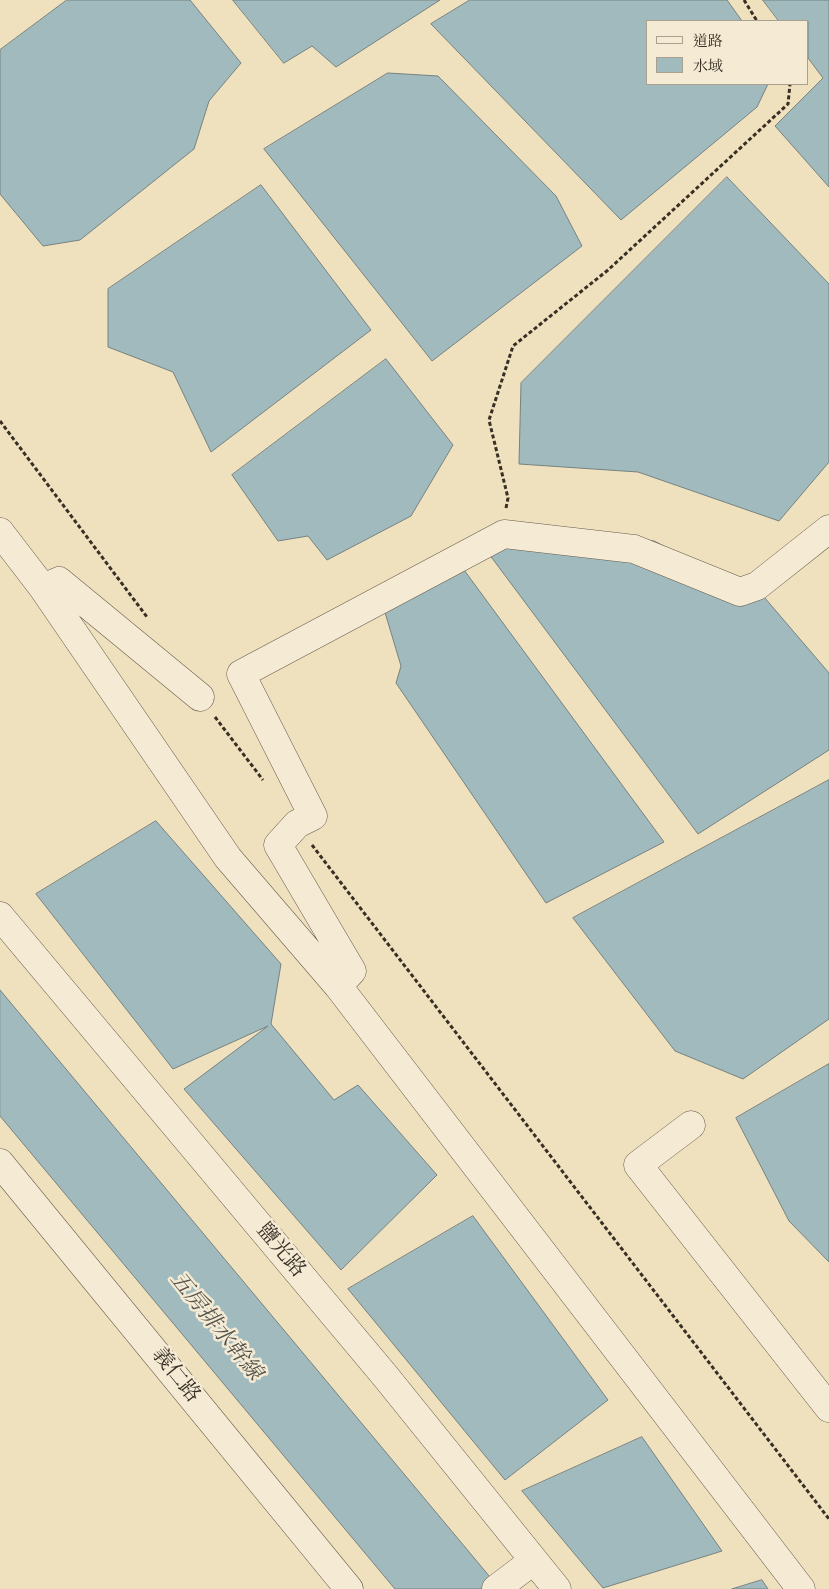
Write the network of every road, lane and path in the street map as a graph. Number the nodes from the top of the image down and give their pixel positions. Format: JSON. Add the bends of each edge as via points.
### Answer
{"nodes":[{"id":1,"x":744,"y":0,"type":"edge"},
{"id":2,"x":756,"y":20,"type":"edge"},
{"id":3,"x":790,"y":85,"type":"edge"},
{"id":4,"x":0,"y":421,"type":"edge"},
{"id":5,"x":829,"y":529,"type":"edge"},
{"id":6,"x":0,"y":532,"type":"edge"},
{"id":7,"x":504,"y":534,"type":"junction"},
{"id":8,"x":43,"y":588,"type":"junction"},
{"id":9,"x":150,"y":620,"type":"dead end"},
{"id":10,"x":200,"y":697,"type":"dead end"},
{"id":11,"x":355,"y":901,"type":"dead end"},
{"id":12,"x":0,"y":916,"type":"edge"},
{"id":13,"x":338,"y":986,"type":"junction"},
{"id":14,"x":691,"y":1125,"type":"dead end"},
{"id":15,"x":2,"y":1169,"type":"edge"},
{"id":16,"x":829,"y":1408,"type":"edge"},
{"id":17,"x":829,"y":1519,"type":"edge"},
{"id":18,"x":533,"y":1561,"type":"junction"},
{"id":19,"x":502,"y":1585,"type":"edge"},
{"id":20,"x":349,"y":1589,"type":"edge"},
{"id":21,"x":557,"y":1589,"type":"edge"},
{"id":22,"x":801,"y":1589,"type":"edge"}],
"edges":[{"from":1,"to":2,"type":"path"},
{"from":3,"to":7,"type":"path","via":[[788,104],[608,270],[513,346],[489,420],[508,498]]},
{"from":4,"to":9,"type":"path"},
{"from":5,"to":7,"type":"street","via":[[757,586],[740,592],[634,549]]},
{"from":6,"to":8,"type":"street"},
{"from":7,"to":13,"type":"street","via":[[241,674],[313,816],[297,824],[278,844],[352,971]]},
{"from":8,"to":10,"type":"street","via":[[59,581]]},
{"from":8,"to":13,"type":"street","via":[[228,858]]},
{"from":11,"to":17,"type":"path"},
{"from":12,"to":18,"type":"street","name":"鹽光路","via":[[386,1377]]},
{"from":13,"to":22,"type":"street"},
{"from":14,"to":16,"type":"street","via":[[638,1165]]},
{"from":15,"to":20,"type":"street","name":"義仁路"},
{"from":18,"to":19,"type":"street"},
{"from":18,"to":21,"type":"street","name":"鹽光路"}]}
